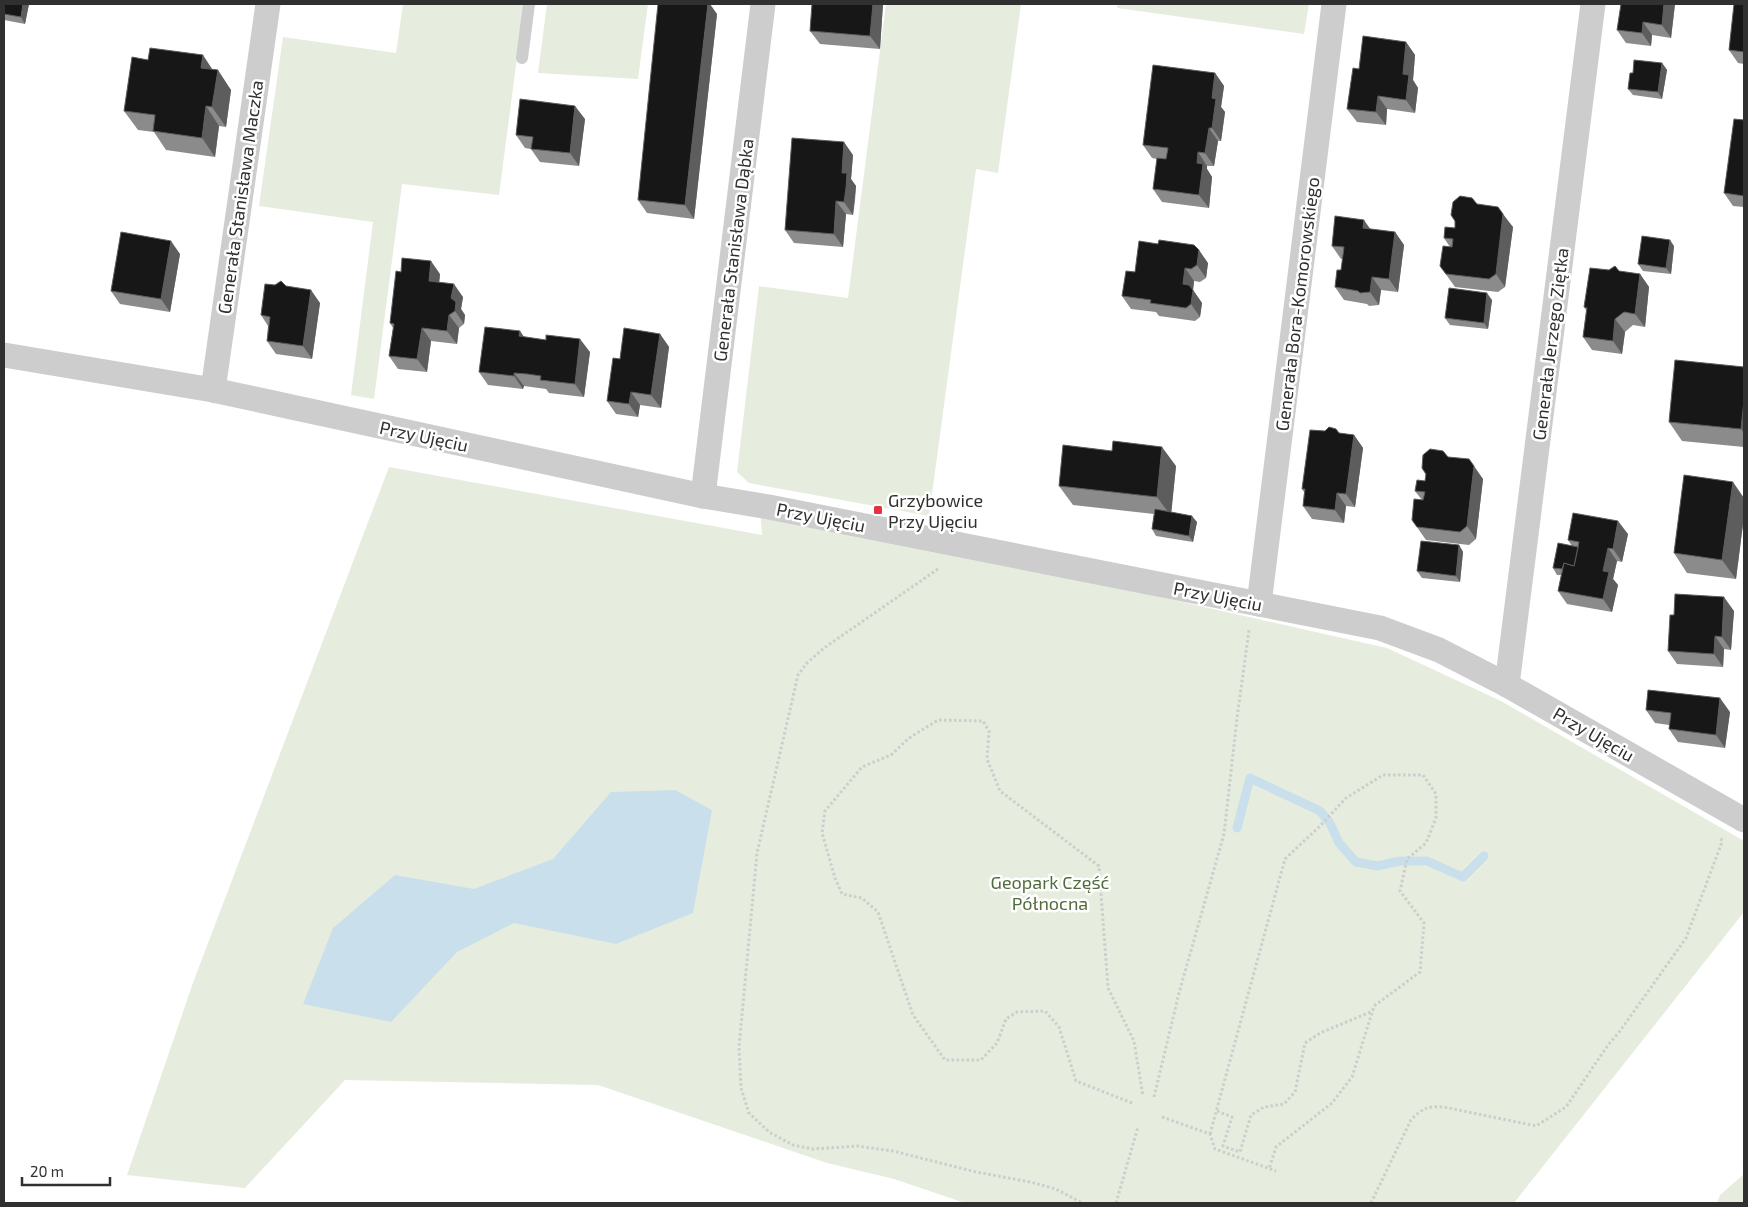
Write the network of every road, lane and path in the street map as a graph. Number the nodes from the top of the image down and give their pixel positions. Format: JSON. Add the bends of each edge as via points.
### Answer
{"nodes":[{"id":1,"x":268,"y":4,"type":"edge"},
{"id":2,"x":529,"y":4,"type":"edge"},
{"id":3,"x":764,"y":4,"type":"edge"},
{"id":4,"x":1334,"y":4,"type":"edge"},
{"id":5,"x":1593,"y":4,"type":"edge"},
{"id":6,"x":522,"y":58,"type":"dead end"},
{"id":7,"x":4,"y":355,"type":"edge"},
{"id":8,"x":213,"y":390,"type":"junction"},
{"id":9,"x":703,"y":496,"type":"junction"},
{"id":10,"x":945,"y":564,"type":"dead end"},
{"id":11,"x":1259,"y":604,"type":"junction"},
{"id":12,"x":1508,"y":685,"type":"junction"},
{"id":13,"x":1744,"y":820,"type":"edge"},
{"id":14,"x":1720,"y":836,"type":"dead end"},
{"id":15,"x":1373,"y":1011,"type":"junction"},
{"id":16,"x":1143,"y":1096,"type":"dead end"},
{"id":17,"x":1154,"y":1098,"type":"dead end"},
{"id":18,"x":1132,"y":1103,"type":"dead end"},
{"id":19,"x":1217,"y":1111,"type":"junction"},
{"id":20,"x":1162,"y":1117,"type":"dead end"},
{"id":21,"x":1138,"y":1127,"type":"dead end"},
{"id":22,"x":1210,"y":1134,"type":"junction"},
{"id":23,"x":1269,"y":1168,"type":"junction"},
{"id":24,"x":1276,"y":1171,"type":"dead end"},
{"id":25,"x":1082,"y":1203,"type":"edge"},
{"id":26,"x":1116,"y":1203,"type":"edge"},
{"id":27,"x":1371,"y":1203,"type":"edge"}],
"edges":[{"from":1,"to":8,"type":"street","name":"Generała Stanisława Maczka"},
{"from":2,"to":6,"type":"lane"},
{"from":3,"to":9,"type":"street","name":"Generała Stanisława Dąbka"},
{"from":4,"to":11,"type":"street","name":"Generała Bora-Komorowskiego"},
{"from":5,"to":12,"type":"street","name":"Generała Jerzego Ziętka"},
{"from":7,"to":8,"type":"street","name":"Przy Ujęciu"},
{"from":8,"to":9,"type":"street","name":"Przy Ujęciu"},
{"from":9,"to":11,"type":"street","name":"Przy Ujęciu","via":[[778,508]]},
{"from":10,"to":25,"type":"path","via":[[824,648],[798,675],[757,853],[739,1047],[741,1088],[749,1113],[769,1132],[793,1145],[813,1149],[857,1146],[893,1151],[1056,1189]]},
{"from":11,"to":12,"type":"street","name":"Przy Ujęciu","via":[[1380,628],[1439,650]]},
{"from":11,"to":17,"type":"path","via":[[1250,628],[1224,834],[1179,993]]},
{"from":12,"to":13,"type":"street","name":"Przy Ujęciu"},
{"from":14,"to":27,"type":"path","via":[[1722,842],[1686,938],[1566,1107],[1536,1126],[1444,1107],[1420,1110],[1411,1120]]},
{"from":15,"to":19,"type":"path","via":[[1305,1043],[1295,1092],[1284,1104],[1264,1107],[1251,1115],[1240,1152],[1223,1146],[1232,1117]]},
{"from":15,"to":19,"type":"path","via":[[1374,1006],[1420,972],[1424,922],[1400,891],[1407,859],[1426,844],[1436,818],[1436,794],[1423,775],[1383,775],[1368,784],[1346,798],[1285,859]]},
{"from":15,"to":23,"type":"path","via":[[1352,1077],[1332,1103],[1276,1147]]},
{"from":16,"to":18,"type":"path","via":[[1134,1041],[1108,988],[1099,866],[1000,791],[987,759],[989,731],[983,721],[938,720],[909,738],[892,755],[862,767],[825,811],[822,833],[842,894],[862,898],[878,912],[913,1015],[945,1060],[981,1060],[997,1043],[1006,1019],[1016,1012],[1045,1011],[1059,1027],[1076,1081]]},
{"from":19,"to":22,"type":"path"},
{"from":20,"to":22,"type":"path"},
{"from":21,"to":26,"type":"path"},
{"from":22,"to":23,"type":"path","via":[[1216,1149]]},
{"from":23,"to":24,"type":"path"}]}
